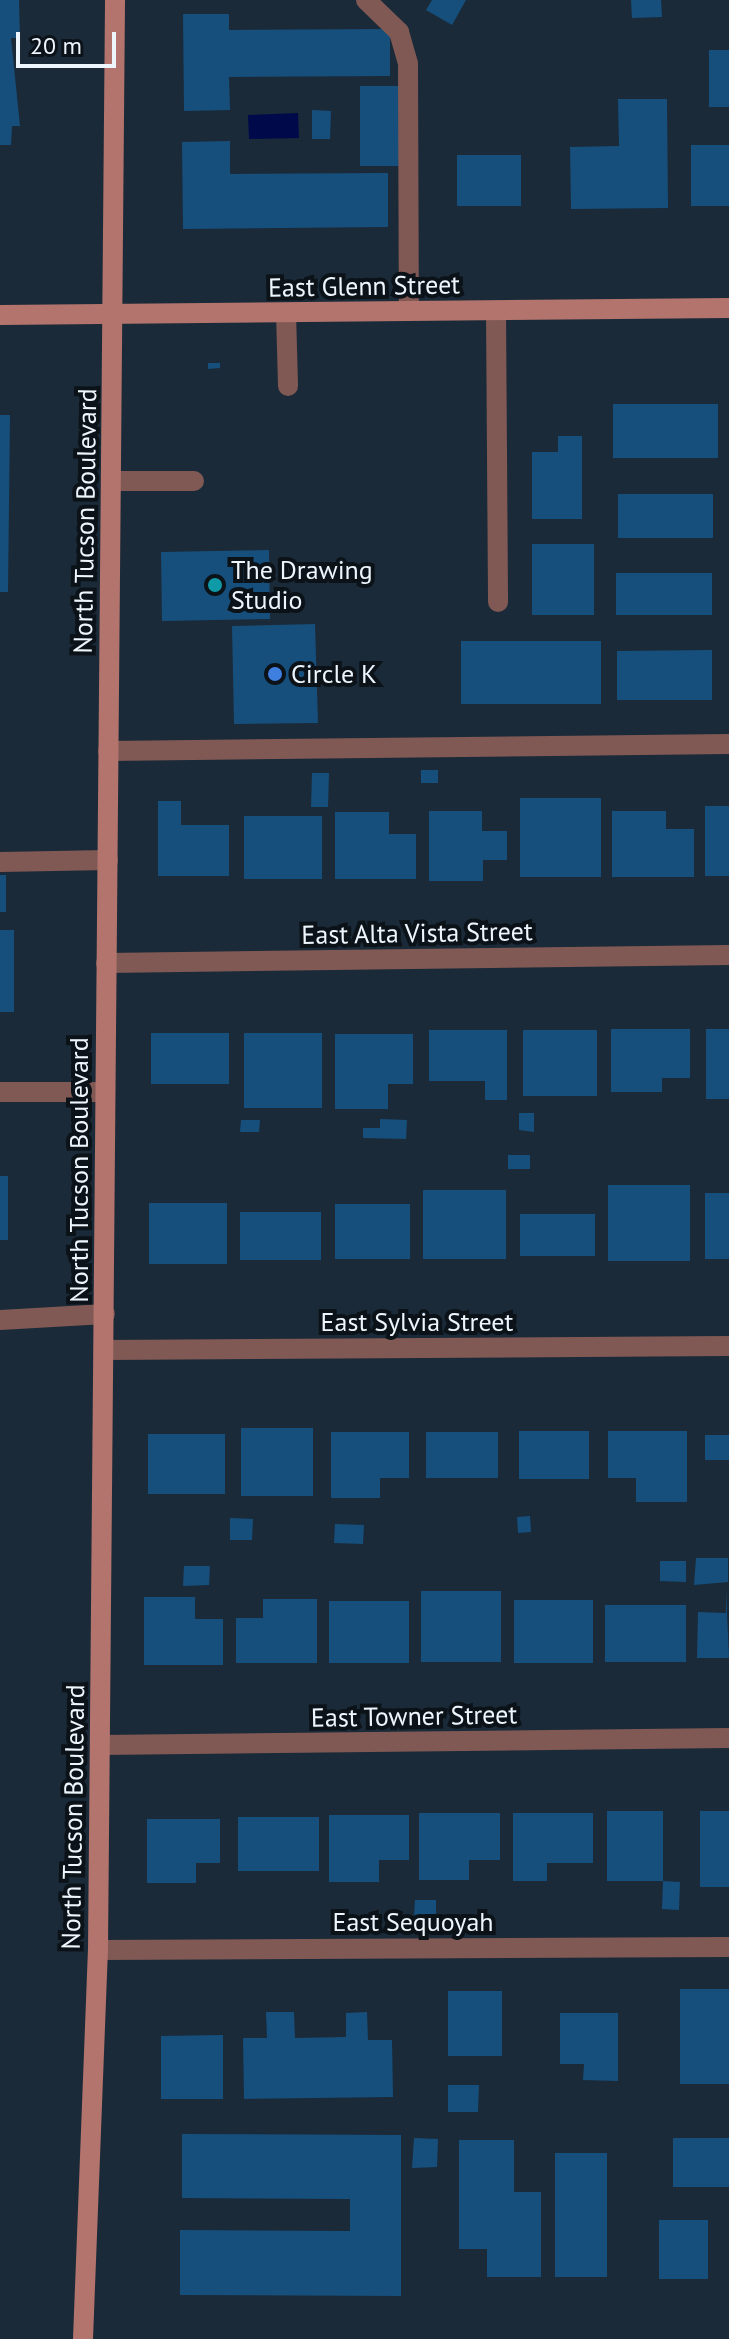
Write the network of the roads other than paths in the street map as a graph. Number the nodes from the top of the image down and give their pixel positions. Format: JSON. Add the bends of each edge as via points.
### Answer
{"nodes":[{"id":1,"x":115,"y":0,"type":"edge"},
{"id":2,"x":366,"y":0,"type":"edge"},
{"id":3,"x":729,"y":308,"type":"edge"},
{"id":4,"x":409,"y":311,"type":"junction"},
{"id":5,"x":496,"y":311,"type":"junction"},
{"id":6,"x":286,"y":313,"type":"junction"},
{"id":7,"x":114,"y":314,"type":"junction"},
{"id":8,"x":0,"y":315,"type":"edge"},
{"id":9,"x":288,"y":386,"type":"dead end"},
{"id":10,"x":111,"y":481,"type":"junction"},
{"id":11,"x":194,"y":481,"type":"dead end"},
{"id":12,"x":498,"y":602,"type":"dead end"},
{"id":13,"x":729,"y":744,"type":"edge"},
{"id":14,"x":108,"y":751,"type":"junction"},
{"id":15,"x":108,"y":860,"type":"junction"},
{"id":16,"x":0,"y":862,"type":"edge"},
{"id":17,"x":729,"y":955,"type":"edge"},
{"id":18,"x":106,"y":963,"type":"junction"},
{"id":19,"x":0,"y":1092,"type":"edge"},
{"id":20,"x":103,"y":1092,"type":"junction"},
{"id":21,"x":105,"y":1314,"type":"junction"},
{"id":22,"x":0,"y":1320,"type":"edge"},
{"id":23,"x":729,"y":1346,"type":"edge"},
{"id":24,"x":105,"y":1350,"type":"junction"},
{"id":25,"x":729,"y":1738,"type":"edge"},
{"id":26,"x":100,"y":1745,"type":"junction"},
{"id":27,"x":729,"y":1947,"type":"edge"},
{"id":28,"x":98,"y":1950,"type":"junction"},
{"id":29,"x":83,"y":2339,"type":"edge"}],
"edges":[{"from":1,"to":7,"type":"main road","name":"North Tucson Boulevard"},
{"from":2,"to":4,"type":"street","via":[[399,32],[408,64]]},
{"from":3,"to":5,"type":"main road","name":"East Glenn Street"},
{"from":4,"to":5,"type":"main road","name":"East Glenn Street"},
{"from":4,"to":6,"type":"main road","name":"East Glenn Street"},
{"from":5,"to":12,"type":"street"},
{"from":6,"to":7,"type":"main road","name":"East Glenn Street"},
{"from":6,"to":9,"type":"street"},
{"from":7,"to":8,"type":"main road","name":"East Glenn Street"},
{"from":7,"to":10,"type":"main road","name":"North Tucson Boulevard"},
{"from":10,"to":11,"type":"street"},
{"from":10,"to":14,"type":"main road","name":"North Tucson Boulevard"},
{"from":13,"to":14,"type":"street"},
{"from":14,"to":15,"type":"main road","name":"North Tucson Boulevard"},
{"from":15,"to":16,"type":"street"},
{"from":15,"to":18,"type":"main road","name":"North Tucson Boulevard"},
{"from":17,"to":18,"type":"street","name":"East Alta Vista Street"},
{"from":18,"to":20,"type":"main road","name":"North Tucson Boulevard"},
{"from":19,"to":20,"type":"street"},
{"from":20,"to":21,"type":"main road","name":"North Tucson Boulevard"},
{"from":21,"to":22,"type":"street"},
{"from":21,"to":24,"type":"main road","name":"North Tucson Boulevard"},
{"from":23,"to":24,"type":"street","name":"East Sylvia Street"},
{"from":24,"to":26,"type":"main road","name":"North Tucson Boulevard"},
{"from":25,"to":26,"type":"street","name":"East Towner Street"},
{"from":26,"to":28,"type":"main road","name":"North Tucson Boulevard"},
{"from":27,"to":28,"type":"street","name":"East Sequoyah"},
{"from":28,"to":29,"type":"main road","name":"North Tucson Boulevard"}]}
